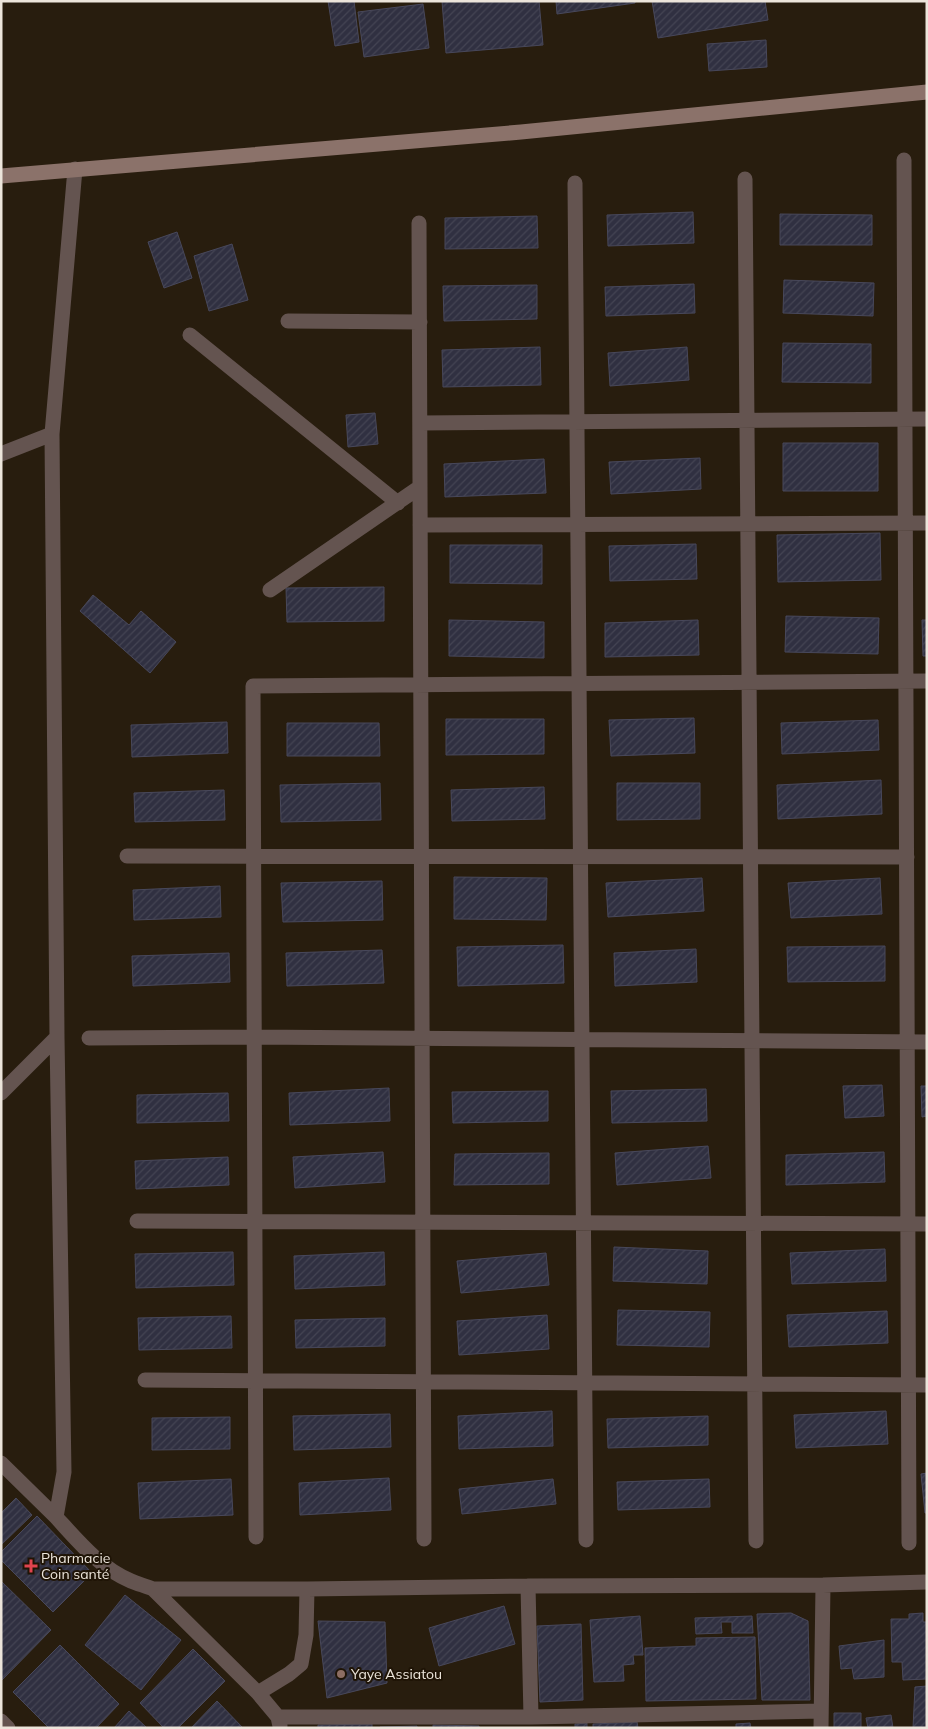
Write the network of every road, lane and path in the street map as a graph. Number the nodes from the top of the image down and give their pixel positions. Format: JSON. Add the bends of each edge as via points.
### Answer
{"nodes":[{"id":1,"x":927,"y":92,"type":"edge"},
{"id":2,"x":904,"y":160,"type":"dead end"},
{"id":3,"x":75,"y":169,"type":"junction"},
{"id":4,"x":1,"y":176,"type":"edge"},
{"id":5,"x":745,"y":178,"type":"dead end"},
{"id":6,"x":575,"y":183,"type":"dead end"},
{"id":7,"x":420,"y":223,"type":"dead end"},
{"id":8,"x":288,"y":321,"type":"dead end"},
{"id":9,"x":420,"y":322,"type":"junction"},
{"id":10,"x":190,"y":335,"type":"dead end"},
{"id":11,"x":906,"y":419,"type":"junction"},
{"id":12,"x":927,"y":419,"type":"edge"},
{"id":13,"x":748,"y":420,"type":"junction"},
{"id":14,"x":577,"y":422,"type":"junction"},
{"id":15,"x":420,"y":423,"type":"junction"},
{"id":16,"x":52,"y":434,"type":"junction"},
{"id":17,"x":1,"y":454,"type":"edge"},
{"id":18,"x":420,"y":487,"type":"junction"},
{"id":19,"x":398,"y":503,"type":"junction"},
{"id":20,"x":906,"y":523,"type":"junction"},
{"id":21,"x":927,"y":523,"type":"edge"},
{"id":22,"x":748,"y":524,"type":"junction"},
{"id":23,"x":420,"y":525,"type":"junction"},
{"id":24,"x":578,"y":525,"type":"junction"},
{"id":25,"x":270,"y":590,"type":"dead end"},
{"id":26,"x":906,"y":681,"type":"junction"},
{"id":27,"x":927,"y":681,"type":"edge"},
{"id":28,"x":749,"y":683,"type":"junction"},
{"id":29,"x":579,"y":684,"type":"junction"},
{"id":30,"x":421,"y":685,"type":"junction"},
{"id":31,"x":128,"y":856,"type":"dead end"},
{"id":32,"x":253,"y":856,"type":"junction"},
{"id":33,"x":422,"y":857,"type":"junction"},
{"id":34,"x":580,"y":857,"type":"junction"},
{"id":35,"x":751,"y":857,"type":"junction"},
{"id":36,"x":907,"y":857,"type":"junction"},
{"id":37,"x":57,"y":1037,"type":"junction"},
{"id":38,"x":254,"y":1037,"type":"junction"},
{"id":39,"x":89,"y":1038,"type":"dead end"},
{"id":40,"x":422,"y":1038,"type":"junction"},
{"id":41,"x":582,"y":1039,"type":"junction"},
{"id":42,"x":752,"y":1040,"type":"junction"},
{"id":43,"x":908,"y":1042,"type":"junction"},
{"id":44,"x":927,"y":1042,"type":"edge"},
{"id":45,"x":1,"y":1093,"type":"edge"},
{"id":46,"x":137,"y":1221,"type":"dead end"},
{"id":47,"x":255,"y":1221,"type":"junction"},
{"id":48,"x":423,"y":1222,"type":"junction"},
{"id":49,"x":583,"y":1223,"type":"junction"},
{"id":50,"x":754,"y":1223,"type":"junction"},
{"id":51,"x":908,"y":1224,"type":"junction"},
{"id":52,"x":927,"y":1224,"type":"edge"},
{"id":53,"x":144,"y":1380,"type":"dead end"},
{"id":54,"x":255,"y":1381,"type":"junction"},
{"id":55,"x":423,"y":1382,"type":"junction"},
{"id":56,"x":585,"y":1383,"type":"junction"},
{"id":57,"x":755,"y":1384,"type":"junction"},
{"id":58,"x":909,"y":1385,"type":"junction"},
{"id":59,"x":927,"y":1385,"type":"edge"},
{"id":60,"x":1,"y":1463,"type":"edge"},
{"id":61,"x":56,"y":1516,"type":"junction"},
{"id":62,"x":256,"y":1537,"type":"dead end"},
{"id":63,"x":424,"y":1539,"type":"dead end"},
{"id":64,"x":586,"y":1540,"type":"dead end"},
{"id":65,"x":756,"y":1541,"type":"dead end"},
{"id":66,"x":909,"y":1543,"type":"dead end"},
{"id":67,"x":927,"y":1582,"type":"edge"},
{"id":68,"x":823,"y":1585,"type":"junction"},
{"id":69,"x":528,"y":1586,"type":"junction"},
{"id":70,"x":153,"y":1589,"type":"junction"},
{"id":71,"x":307,"y":1589,"type":"junction"},
{"id":72,"x":258,"y":1693,"type":"junction"},
{"id":73,"x":821,"y":1711,"type":"junction"},
{"id":74,"x":531,"y":1717,"type":"junction"},
{"id":75,"x":1,"y":1721,"type":"edge"},
{"id":76,"x":279,"y":1723,"type":"edge"},
{"id":77,"x":8,"y":1728,"type":"edge"},
{"id":78,"x":821,"y":1728,"type":"edge"}],
"edges":[{"from":1,"to":3,"type":"street","via":[[521,132]]},
{"from":2,"to":11,"type":"street"},
{"from":3,"to":4,"type":"street"},
{"from":3,"to":16,"type":"street"},
{"from":5,"to":13,"type":"street"},
{"from":6,"to":14,"type":"street"},
{"from":7,"to":9,"type":"street"},
{"from":8,"to":9,"type":"street"},
{"from":9,"to":15,"type":"street"},
{"from":10,"to":19,"type":"street"},
{"from":11,"to":12,"type":"street"},
{"from":11,"to":13,"type":"street"},
{"from":11,"to":20,"type":"street"},
{"from":13,"to":14,"type":"street"},
{"from":13,"to":22,"type":"street"},
{"from":14,"to":15,"type":"street"},
{"from":14,"to":24,"type":"street"},
{"from":15,"to":18,"type":"street"},
{"from":16,"to":17,"type":"street"},
{"from":16,"to":37,"type":"street"},
{"from":18,"to":19,"type":"street"},
{"from":18,"to":23,"type":"street"},
{"from":19,"to":25,"type":"street"},
{"from":20,"to":21,"type":"street"},
{"from":20,"to":22,"type":"street"},
{"from":20,"to":26,"type":"street"},
{"from":22,"to":24,"type":"street"},
{"from":22,"to":28,"type":"street"},
{"from":23,"to":24,"type":"street"},
{"from":23,"to":30,"type":"street"},
{"from":24,"to":29,"type":"street"},
{"from":26,"to":27,"type":"street"},
{"from":26,"to":28,"type":"street"},
{"from":26,"to":36,"type":"street"},
{"from":28,"to":29,"type":"street"},
{"from":28,"to":35,"type":"street"},
{"from":29,"to":30,"type":"street"},
{"from":29,"to":34,"type":"street"},
{"from":30,"to":32,"type":"street","via":[[253,686]]},
{"from":30,"to":33,"type":"street"},
{"from":31,"to":32,"type":"street"},
{"from":32,"to":33,"type":"street"},
{"from":32,"to":38,"type":"street"},
{"from":33,"to":34,"type":"street"},
{"from":33,"to":40,"type":"street"},
{"from":34,"to":35,"type":"street"},
{"from":34,"to":41,"type":"street"},
{"from":35,"to":36,"type":"street"},
{"from":35,"to":42,"type":"street"},
{"from":36,"to":43,"type":"street"},
{"from":37,"to":45,"type":"street"},
{"from":37,"to":61,"type":"street","via":[[64,1472]]},
{"from":38,"to":39,"type":"street"},
{"from":38,"to":40,"type":"street"},
{"from":38,"to":47,"type":"street"},
{"from":40,"to":41,"type":"street"},
{"from":40,"to":48,"type":"street"},
{"from":41,"to":42,"type":"street"},
{"from":41,"to":49,"type":"street"},
{"from":42,"to":43,"type":"street"},
{"from":42,"to":50,"type":"street"},
{"from":43,"to":44,"type":"street"},
{"from":43,"to":51,"type":"street"},
{"from":46,"to":47,"type":"street"},
{"from":47,"to":48,"type":"street"},
{"from":47,"to":54,"type":"street"},
{"from":48,"to":49,"type":"street"},
{"from":48,"to":55,"type":"street"},
{"from":49,"to":50,"type":"street"},
{"from":49,"to":56,"type":"street"},
{"from":50,"to":51,"type":"street"},
{"from":50,"to":57,"type":"street"},
{"from":51,"to":52,"type":"street"},
{"from":51,"to":58,"type":"street"},
{"from":53,"to":54,"type":"street"},
{"from":54,"to":55,"type":"street"},
{"from":54,"to":62,"type":"street"},
{"from":55,"to":56,"type":"street"},
{"from":55,"to":63,"type":"street"},
{"from":56,"to":57,"type":"street"},
{"from":56,"to":64,"type":"street"},
{"from":57,"to":58,"type":"street"},
{"from":57,"to":65,"type":"street"},
{"from":58,"to":59,"type":"street"},
{"from":58,"to":66,"type":"street"},
{"from":60,"to":61,"type":"street"},
{"from":61,"to":70,"type":"street","via":[[91,1555],[112,1571]]},
{"from":67,"to":68,"type":"street"},
{"from":68,"to":69,"type":"street"},
{"from":68,"to":73,"type":"street"},
{"from":69,"to":71,"type":"street"},
{"from":69,"to":74,"type":"street"},
{"from":70,"to":71,"type":"street"},
{"from":70,"to":72,"type":"street"},
{"from":71,"to":72,"type":"street","via":[[306,1635],[301,1664]]},
{"from":72,"to":76,"type":"street"},
{"from":73,"to":74,"type":"street"},
{"from":73,"to":78,"type":"street"},
{"from":74,"to":76,"type":"street"},
{"from":75,"to":77,"type":"street"}]}
